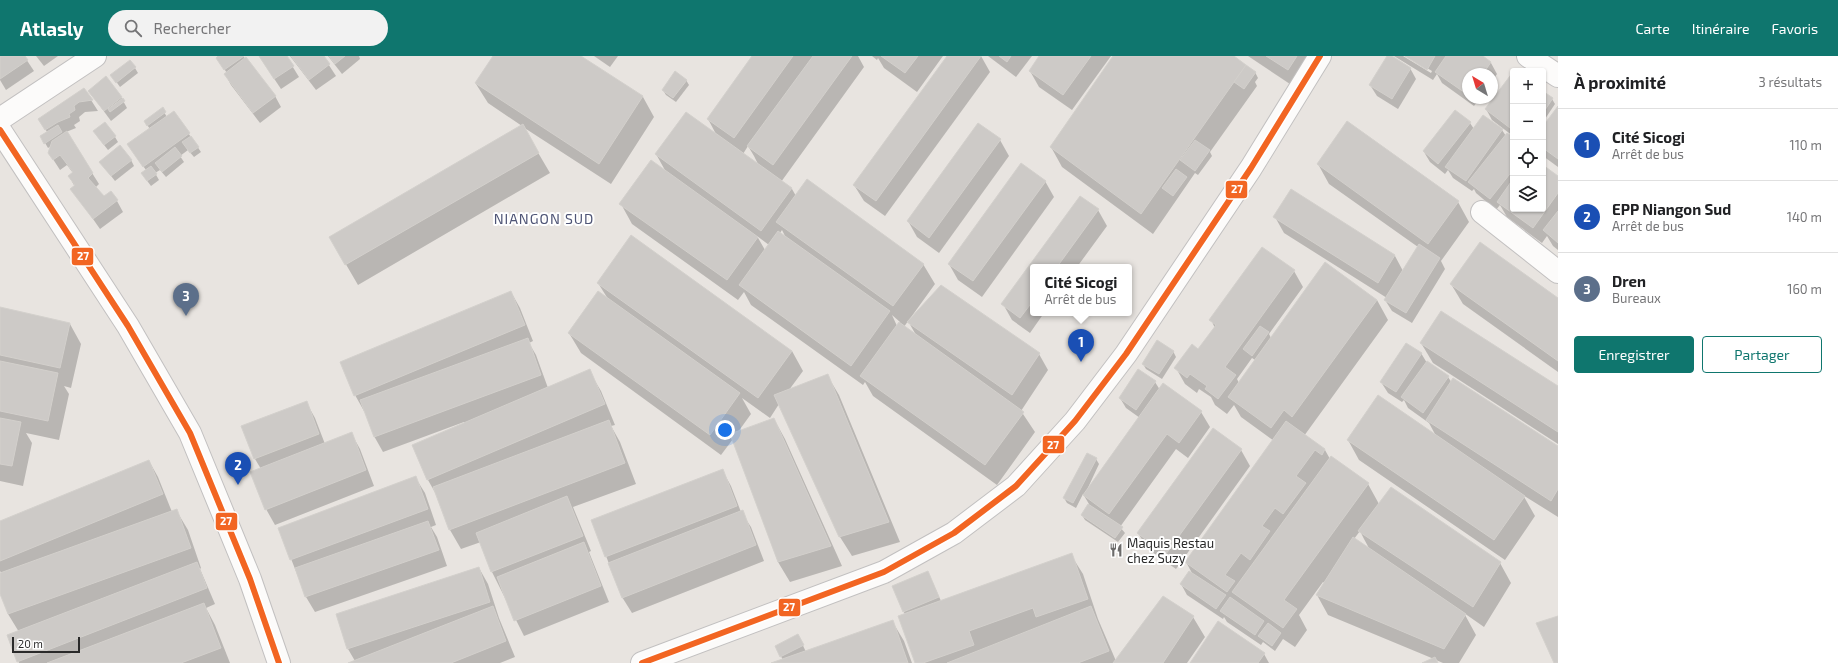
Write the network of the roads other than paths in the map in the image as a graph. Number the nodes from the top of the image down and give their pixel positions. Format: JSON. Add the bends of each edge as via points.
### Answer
{"nodes":[{"id":1,"x":94,"y":56,"type":"edge"},
{"id":2,"x":1320,"y":56,"type":"edge"},
{"id":3,"x":1528,"y":56,"type":"edge"},
{"id":4,"x":1558,"y":76,"type":"edge"},
{"id":5,"x":0,"y":119,"type":"edge"},
{"id":6,"x":0,"y":130,"type":"edge"},
{"id":7,"x":1482,"y":212,"type":"dead end"},
{"id":8,"x":1558,"y":272,"type":"edge"},
{"id":9,"x":279,"y":663,"type":"edge"},
{"id":10,"x":642,"y":663,"type":"edge"}],
"edges":[{"from":1,"to":5,"type":"street"},
{"from":2,"to":10,"type":"street","via":[[1251,168],[1126,354],[1075,421],[1016,486],[954,533],[884,572]]},
{"from":3,"to":4,"type":"street"},
{"from":6,"to":9,"type":"street","via":[[128,326],[190,434],[250,579]]},
{"from":7,"to":8,"type":"street"}]}
